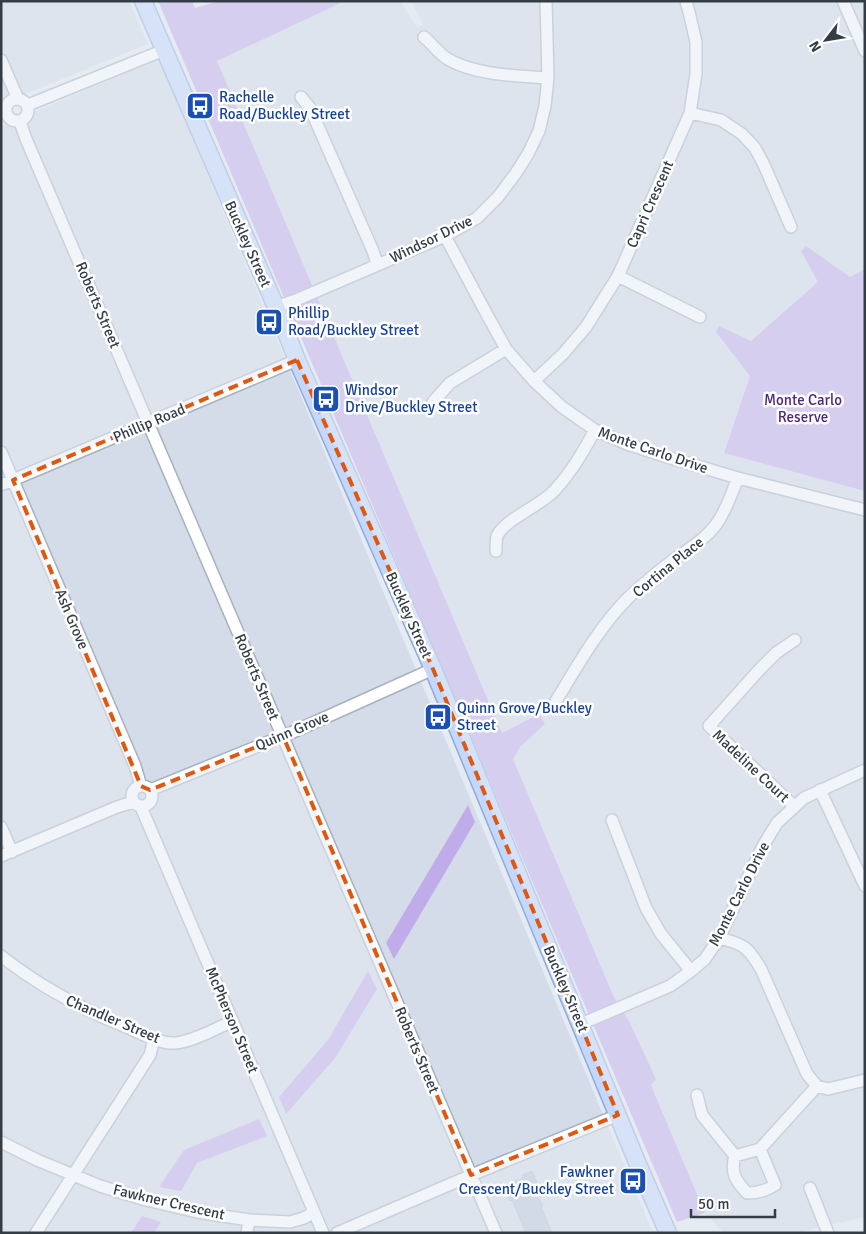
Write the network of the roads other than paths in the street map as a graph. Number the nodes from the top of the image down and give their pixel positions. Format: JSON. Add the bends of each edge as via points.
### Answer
{"nodes":[{"id":1,"x":143,"y":1,"type":"edge"},
{"id":2,"x":546,"y":1,"type":"edge"},
{"id":3,"x":686,"y":1,"type":"edge"},
{"id":4,"x":843,"y":1,"type":"edge"},
{"id":5,"x":424,"y":37,"type":"dead end"},
{"id":6,"x":164,"y":50,"type":"junction"},
{"id":7,"x":865,"y":52,"type":"edge"},
{"id":8,"x":1,"y":60,"type":"edge"},
{"id":9,"x":548,"y":78,"type":"junction"},
{"id":10,"x":301,"y":97,"type":"dead end"},
{"id":11,"x":23,"y":102,"type":"junction"},
{"id":12,"x":690,"y":113,"type":"junction"},
{"id":13,"x":4,"y":116,"type":"edge"},
{"id":14,"x":20,"y":122,"type":"junction"},
{"id":15,"x":791,"y":227,"type":"dead end"},
{"id":16,"x":445,"y":236,"type":"junction"},
{"id":17,"x":377,"y":264,"type":"junction"},
{"id":18,"x":618,"y":276,"type":"junction"},
{"id":19,"x":276,"y":307,"type":"junction"},
{"id":20,"x":700,"y":317,"type":"dead end"},
{"id":21,"x":506,"y":349,"type":"junction"},
{"id":22,"x":297,"y":360,"type":"junction"},
{"id":23,"x":534,"y":381,"type":"junction"},
{"id":24,"x":432,"y":402,"type":"dead end"},
{"id":25,"x":148,"y":423,"type":"junction"},
{"id":26,"x":594,"y":430,"type":"junction"},
{"id":27,"x":1,"y":452,"type":"edge"},
{"id":28,"x":738,"y":478,"type":"junction"},
{"id":29,"x":13,"y":480,"type":"junction"},
{"id":30,"x":1,"y":485,"type":"edge"},
{"id":31,"x":865,"y":510,"type":"edge"},
{"id":32,"x":496,"y":551,"type":"dead end"},
{"id":33,"x":795,"y":640,"type":"dead end"},
{"id":34,"x":433,"y":669,"type":"junction"},
{"id":35,"x":556,"y":701,"type":"dead end"},
{"id":36,"x":283,"y":736,"type":"junction"},
{"id":37,"x":865,"y":770,"type":"edge"},
{"id":38,"x":146,"y":788,"type":"junction"},
{"id":39,"x":820,"y":790,"type":"junction"},
{"id":40,"x":137,"y":804,"type":"junction"},
{"id":41,"x":794,"y":806,"type":"junction"},
{"id":42,"x":612,"y":820,"type":"dead end"},
{"id":43,"x":1,"y":827,"type":"edge"},
{"id":44,"x":7,"y":854,"type":"edge"},
{"id":45,"x":865,"y":886,"type":"edge"},
{"id":46,"x":719,"y":938,"type":"junction"},
{"id":47,"x":1,"y":956,"type":"edge"},
{"id":48,"x":691,"y":971,"type":"junction"},
{"id":49,"x":233,"y":1021,"type":"junction"},
{"id":50,"x":581,"y":1024,"type":"junction"},
{"id":51,"x":154,"y":1039,"type":"junction"},
{"id":52,"x":865,"y":1080,"type":"edge"},
{"id":53,"x":817,"y":1086,"type":"junction"},
{"id":54,"x":697,"y":1095,"type":"dead end"},
{"id":55,"x":618,"y":1115,"type":"junction"},
{"id":56,"x":1,"y":1142,"type":"edge"},
{"id":57,"x":760,"y":1149,"type":"junction"},
{"id":58,"x":735,"y":1156,"type":"junction"},
{"id":59,"x":73,"y":1175,"type":"junction"},
{"id":60,"x":471,"y":1175,"type":"junction"},
{"id":61,"x":810,"y":1188,"type":"dead end"},
{"id":62,"x":314,"y":1212,"type":"junction"},
{"id":63,"x":249,"y":1220,"type":"junction"},
{"id":64,"x":36,"y":1233,"type":"edge"},
{"id":65,"x":247,"y":1233,"type":"edge"},
{"id":66,"x":323,"y":1233,"type":"edge"},
{"id":67,"x":337,"y":1233,"type":"edge"},
{"id":68,"x":496,"y":1233,"type":"edge"},
{"id":69,"x":668,"y":1233,"type":"edge"},
{"id":70,"x":828,"y":1233,"type":"edge"}],
"edges":[{"from":1,"to":6,"type":"main road","name":"Buckley Street"},
{"from":2,"to":9,"type":"street","name":"Windsor Drive"},
{"from":3,"to":12,"type":"street","name":"Capri Crescent","via":[[696,42],[696,74]]},
{"from":4,"to":7,"type":"street"},
{"from":5,"to":9,"type":"street","via":[[446,58],[468,68],[501,75]]},
{"from":6,"to":11,"type":"street"},
{"from":6,"to":19,"type":"main road","name":"Buckley Street"},
{"from":8,"to":11,"type":"street"},
{"from":9,"to":16,"type":"street","name":"Windsor Drive","via":[[540,131],[516,173],[477,218]]},
{"from":10,"to":17,"type":"street","via":[[310,108]]},
{"from":11,"to":13,"type":"street","via":[[11,101]]},
{"from":11,"to":14,"type":"street","via":[[29,109],[28,115]]},
{"from":12,"to":15,"type":"street","via":[[721,120],[742,134],[755,148]]},
{"from":12,"to":18,"type":"street","name":"Capri Crescent"},
{"from":13,"to":14,"type":"street"},
{"from":14,"to":25,"type":"street","name":"Roberts Street"},
{"from":16,"to":17,"type":"street","name":"Windsor Drive"},
{"from":16,"to":21,"type":"street","name":"Monte Carlo Drive"},
{"from":17,"to":19,"type":"street","name":"Windsor Drive"},
{"from":18,"to":20,"type":"street"},
{"from":18,"to":23,"type":"street","name":"Capri Crescent","via":[[586,327],[564,354]]},
{"from":19,"to":22,"type":"main road","name":"Buckley Street"},
{"from":21,"to":23,"type":"street","name":"Monte Carlo Drive"},
{"from":21,"to":24,"type":"street","via":[[450,384]]},
{"from":22,"to":25,"type":"street","name":"Phillip Road"},
{"from":22,"to":34,"type":"main road","name":"Buckley Street"},
{"from":23,"to":26,"type":"street","name":"Monte Carlo Drive"},
{"from":25,"to":29,"type":"street","name":"Phillip Road"},
{"from":25,"to":36,"type":"street","name":"Roberts Street"},
{"from":26,"to":28,"type":"street","name":"Monte Carlo Drive","via":[[627,444]]},
{"from":26,"to":32,"type":"street","via":[[582,454],[552,493],[504,527],[497,537]]},
{"from":27,"to":29,"type":"street","name":"Ash Grove"},
{"from":28,"to":31,"type":"street","name":"Monte Carlo Drive"},
{"from":28,"to":35,"type":"street","name":"Cortina Place","via":[[716,525],[701,542],[676,558],[628,599],[602,629]]},
{"from":29,"to":30,"type":"street","name":"Phillip Road"},
{"from":29,"to":38,"type":"street","name":"Ash Grove"},
{"from":33,"to":41,"type":"street","name":"Madeline Court","via":[[776,653],[709,726]]},
{"from":34,"to":36,"type":"street","name":"Quinn Grove"},
{"from":34,"to":50,"type":"main road","name":"Buckley Street"},
{"from":36,"to":38,"type":"street","name":"Quinn Grove"},
{"from":36,"to":60,"type":"street","name":"Roberts Street"},
{"from":37,"to":39,"type":"street","name":"Monte Carlo Drive"},
{"from":38,"to":40,"type":"street","via":[[132,792]]},
{"from":38,"to":40,"type":"street","via":[[152,796],[150,803]]},
{"from":39,"to":41,"type":"street","name":"Monte Carlo Drive"},
{"from":39,"to":45,"type":"street"},
{"from":40,"to":44,"type":"street","via":[[117,807]]},
{"from":40,"to":49,"type":"street","name":"McPherson Street"},
{"from":41,"to":46,"type":"street","name":"Monte Carlo Drive","via":[[777,823],[763,846]]},
{"from":42,"to":48,"type":"street","via":[[646,908],[661,934]]},
{"from":43,"to":44,"type":"street"},
{"from":46,"to":48,"type":"street","name":"Monte Carlo Drive","via":[[705,959]]},
{"from":46,"to":53,"type":"street","via":[[738,943],[752,953],[807,1074]]},
{"from":47,"to":51,"type":"street","name":"Chandler Street","via":[[60,996]]},
{"from":48,"to":50,"type":"street","name":"Monte Carlo Drive","via":[[670,986]]},
{"from":49,"to":51,"type":"street","name":"Chandler Street","via":[[187,1041],[174,1043]]},
{"from":49,"to":62,"type":"street","name":"McPherson Street"},
{"from":50,"to":55,"type":"main road","name":"Buckley Street"},
{"from":51,"to":59,"type":"street","via":[[150,1055]]},
{"from":52,"to":53,"type":"street","via":[[828,1089]]},
{"from":53,"to":57,"type":"street"},
{"from":54,"to":58,"type":"street","via":[[702,1115]]},
{"from":55,"to":60,"type":"street"},
{"from":55,"to":69,"type":"main road","name":"Buckley Street"},
{"from":56,"to":59,"type":"street","name":"Fawkner Crescent"},
{"from":57,"to":58,"type":"street"},
{"from":57,"to":58,"type":"street","via":[[775,1185],[758,1193],[748,1193],[739,1185],[732,1164]]},
{"from":59,"to":63,"type":"street","name":"Fawkner Crescent","via":[[146,1200]]},
{"from":59,"to":64,"type":"street"},
{"from":60,"to":67,"type":"street"},
{"from":60,"to":68,"type":"street","name":"Roberts Street"},
{"from":61,"to":70,"type":"street"},
{"from":62,"to":63,"type":"street","name":"Fawkner Crescent","via":[[290,1222]]},
{"from":62,"to":66,"type":"street","name":"McPherson Street"},
{"from":63,"to":65,"type":"street"}]}
